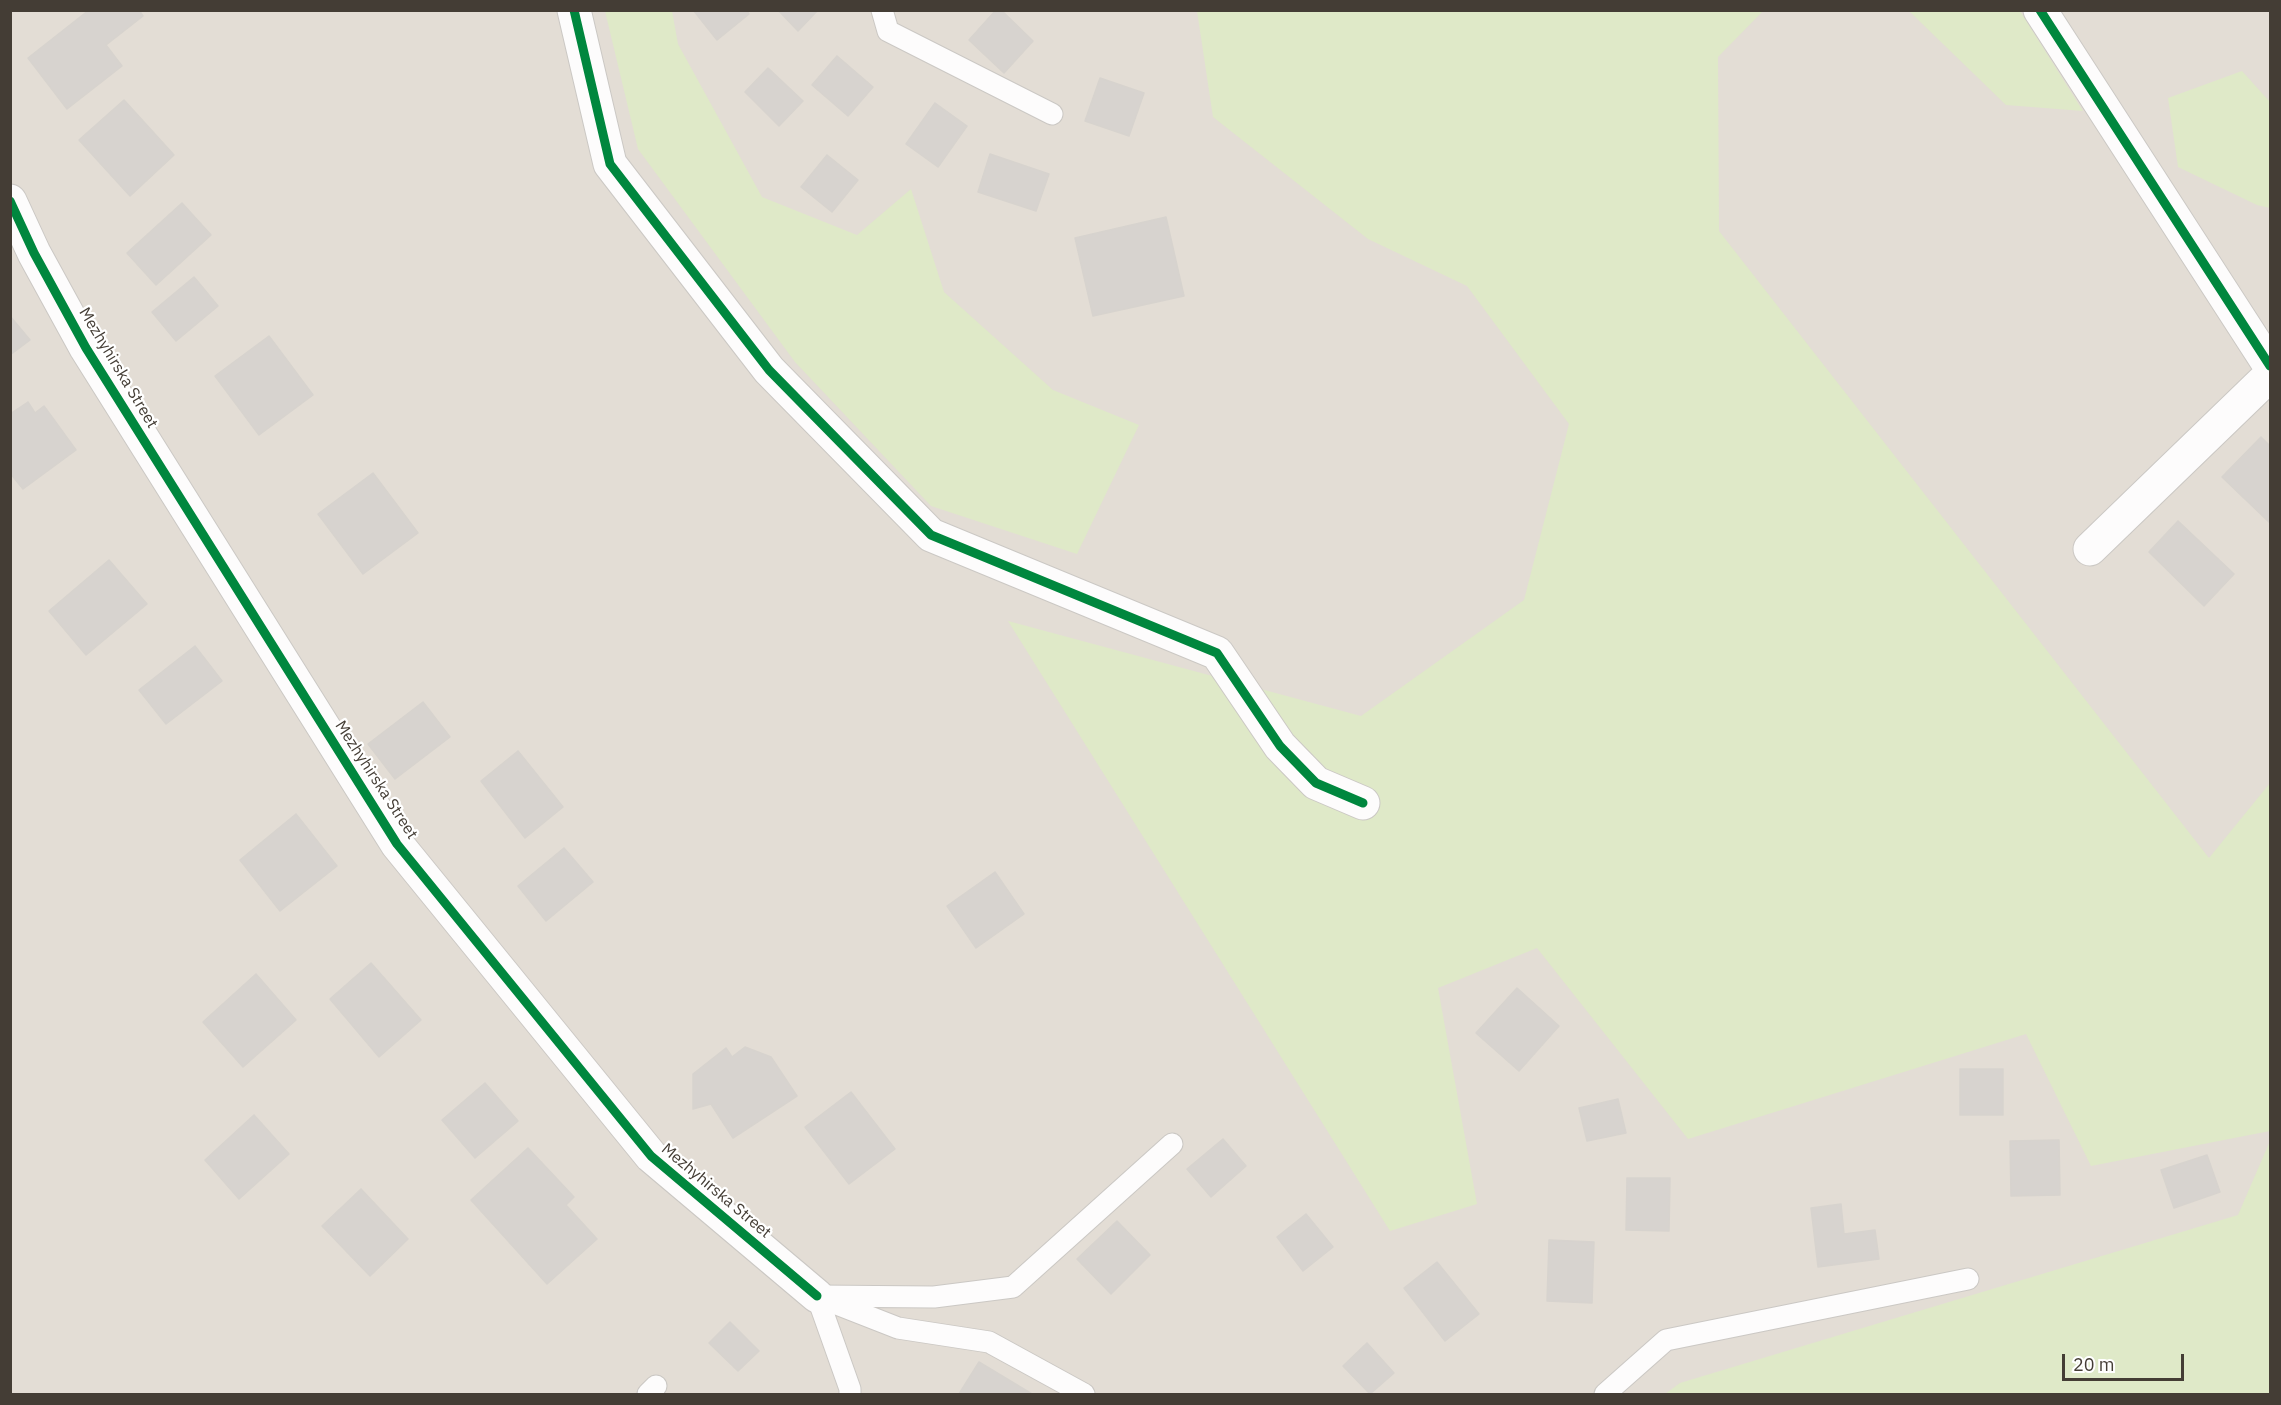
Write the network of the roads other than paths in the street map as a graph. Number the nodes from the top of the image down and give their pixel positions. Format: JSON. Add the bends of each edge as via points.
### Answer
{"nodes":[{"id":1,"x":574,"y":10,"type":"edge"},
{"id":2,"x":882,"y":10,"type":"edge"},
{"id":3,"x":2040,"y":10,"type":"edge"},
{"id":4,"x":1052,"y":114,"type":"dead end"},
{"id":5,"x":10,"y":201,"type":"edge"},
{"id":6,"x":2271,"y":366,"type":"edge"},
{"id":7,"x":2271,"y":375,"type":"edge"},
{"id":8,"x":2090,"y":549,"type":"dead end"},
{"id":9,"x":1363,"y":803,"type":"dead end"},
{"id":10,"x":1172,"y":1144,"type":"dead end"},
{"id":11,"x":1968,"y":1279,"type":"dead end"},
{"id":12,"x":817,"y":1296,"type":"junction"},
{"id":13,"x":849,"y":1395,"type":"edge"},
{"id":14,"x":1084,"y":1395,"type":"edge"},
{"id":15,"x":1605,"y":1395,"type":"edge"}],
"edges":[{"from":1,"to":9,"type":"street","via":[[610,165],[769,370],[931,536],[1216,653],[1280,746],[1316,783]]},
{"from":2,"to":4,"type":"lane","via":[[888,31]]},
{"from":3,"to":6,"type":"street"},
{"from":5,"to":12,"type":"street","name":"Mezhyhirska Street","via":[[86,348],[398,844],[651,1156]]},
{"from":7,"to":8,"type":"street"},
{"from":10,"to":12,"type":"lane","via":[[1013,1287],[934,1297]]},
{"from":11,"to":15,"type":"lane","via":[[1666,1340]]},
{"from":12,"to":13,"type":"lane"},
{"from":12,"to":14,"type":"lane","via":[[898,1328],[989,1342]]}]}
